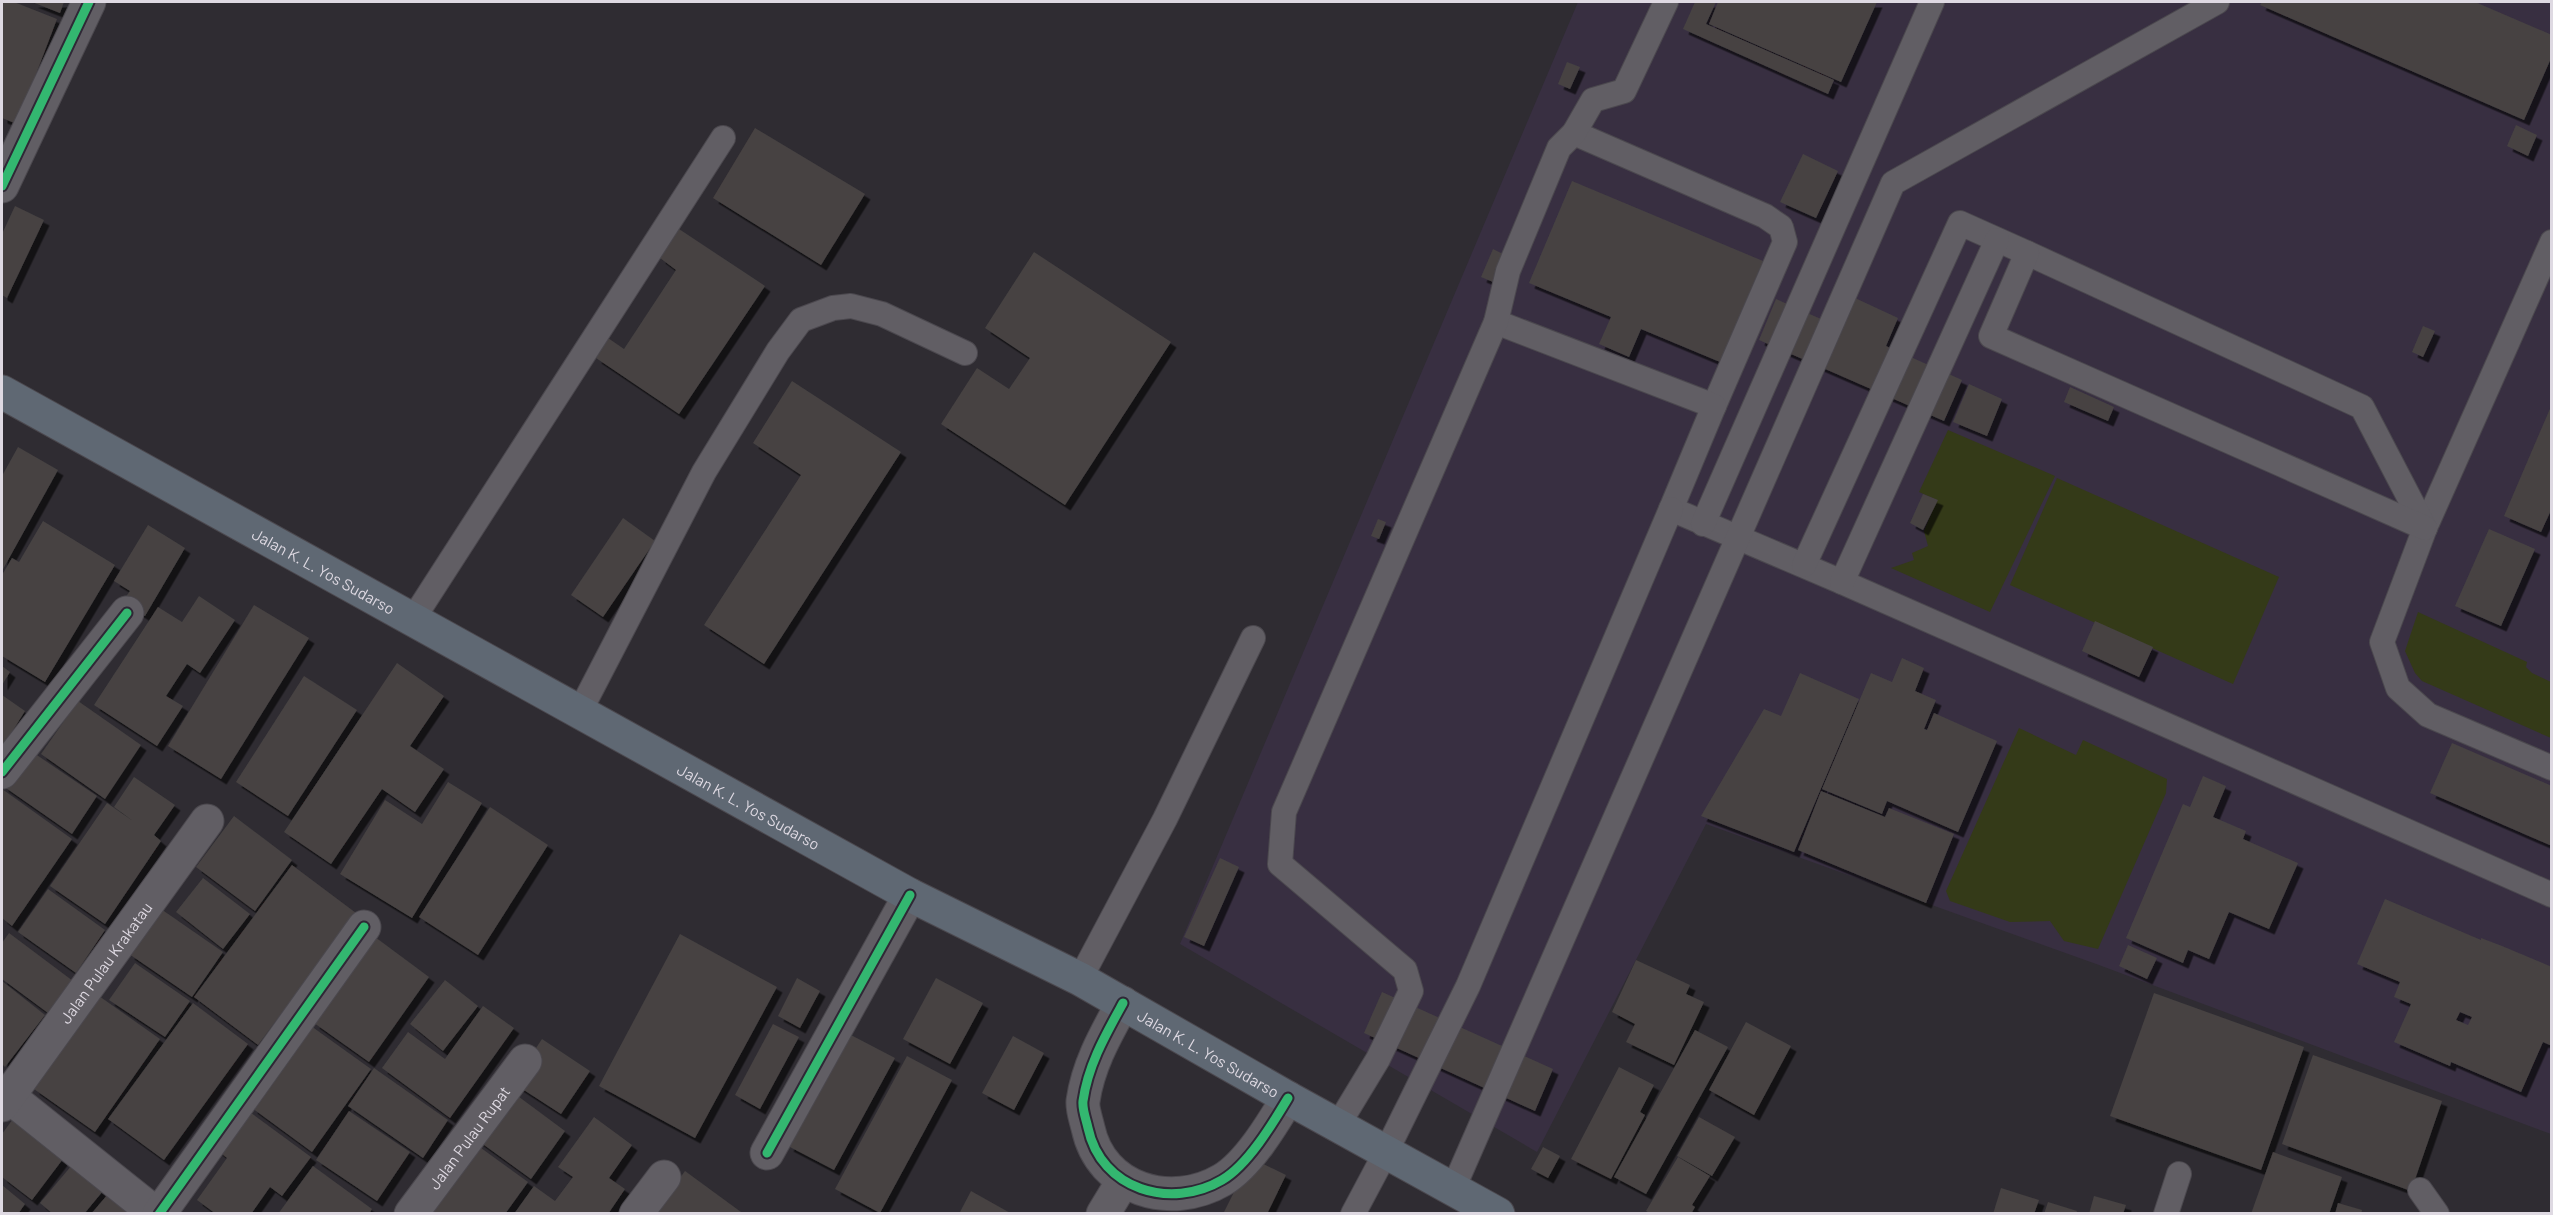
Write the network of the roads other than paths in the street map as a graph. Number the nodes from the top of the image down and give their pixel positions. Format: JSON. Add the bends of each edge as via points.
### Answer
{"nodes":[{"id":1,"x":89,"y":2,"type":"edge"},
{"id":2,"x":1666,"y":2,"type":"edge"},
{"id":3,"x":1932,"y":2,"type":"edge"},
{"id":4,"x":2217,"y":2,"type":"edge"},
{"id":5,"x":1574,"y":133,"type":"junction"},
{"id":6,"x":723,"y":138,"type":"dead end"},
{"id":7,"x":2,"y":186,"type":"edge"},
{"id":8,"x":1997,"y":240,"type":"junction"},
{"id":9,"x":2552,"y":242,"type":"edge"},
{"id":10,"x":2027,"y":253,"type":"junction"},
{"id":11,"x":1496,"y":322,"type":"junction"},
{"id":12,"x":965,"y":353,"type":"dead end"},
{"id":13,"x":2,"y":392,"type":"edge"},
{"id":14,"x":1714,"y":406,"type":"junction"},
{"id":15,"x":1671,"y":509,"type":"junction"},
{"id":16,"x":1703,"y":524,"type":"junction"},
{"id":17,"x":2425,"y":528,"type":"junction"},
{"id":18,"x":1736,"y":538,"type":"junction"},
{"id":19,"x":1804,"y":566,"type":"junction"},
{"id":20,"x":1842,"y":582,"type":"junction"},
{"id":21,"x":127,"y":613,"type":"dead end"},
{"id":22,"x":413,"y":619,"type":"junction"},
{"id":23,"x":1253,"y":638,"type":"dead end"},
{"id":24,"x":579,"y":713,"type":"junction"},
{"id":25,"x":2552,"y":768,"type":"edge"},
{"id":26,"x":2,"y":772,"type":"edge"},
{"id":27,"x":207,"y":821,"type":"dead end"},
{"id":28,"x":910,"y":895,"type":"junction"},
{"id":29,"x":2552,"y":895,"type":"edge"},
{"id":30,"x":364,"y":927,"type":"dead end"},
{"id":31,"x":1080,"y":979,"type":"junction"},
{"id":32,"x":1123,"y":1004,"type":"junction"},
{"id":33,"x":525,"y":1061,"type":"dead end"},
{"id":34,"x":4,"y":1098,"type":"edge"},
{"id":35,"x":1288,"y":1098,"type":"junction"},
{"id":36,"x":1338,"y":1125,"type":"junction"},
{"id":37,"x":1386,"y":1152,"type":"junction"},
{"id":38,"x":767,"y":1153,"type":"dead end"},
{"id":39,"x":2179,"y":1174,"type":"dead end"},
{"id":40,"x":664,"y":1177,"type":"dead end"},
{"id":41,"x":1123,"y":1181,"type":"junction"},
{"id":42,"x":1453,"y":1189,"type":"junction"},
{"id":43,"x":2420,"y":1190,"type":"dead end"},
{"id":44,"x":1491,"y":1212,"type":"edge"},
{"id":45,"x":157,"y":1214,"type":"edge"},
{"id":46,"x":411,"y":1214,"type":"edge"},
{"id":47,"x":636,"y":1214,"type":"edge"},
{"id":48,"x":1103,"y":1214,"type":"edge"},
{"id":49,"x":1353,"y":1214,"type":"edge"},
{"id":50,"x":2166,"y":1214,"type":"edge"},
{"id":51,"x":2437,"y":1214,"type":"edge"}],
"edges":[{"from":1,"to":7,"type":"street"},
{"from":2,"to":5,"type":"lane","via":[[1624,91],[1593,100]]},
{"from":3,"to":16,"type":"lane"},
{"from":4,"to":18,"type":"lane","via":[[1893,183]]},
{"from":5,"to":11,"type":"lane","via":[[1559,148],[1508,271]]},
{"from":5,"to":14,"type":"lane","via":[[1765,216],[1781,227],[1785,242]]},
{"from":6,"to":22,"type":"lane"},
{"from":8,"to":10,"type":"lane"},
{"from":8,"to":19,"type":"lane","via":[[1960,223]]},
{"from":8,"to":20,"type":"lane"},
{"from":9,"to":17,"type":"lane"},
{"from":10,"to":17,"type":"lane","via":[[2362,407]]},
{"from":10,"to":17,"type":"lane","via":[[1991,336]]},
{"from":11,"to":14,"type":"lane"},
{"from":11,"to":36,"type":"lane","via":[[1284,812],[1280,864],[1406,970],[1411,991],[1378,1059]]},
{"from":12,"to":24,"type":"lane","via":[[882,314],[851,306],[832,308],[801,320],[704,472]]},
{"from":13,"to":22,"type":"highway","name":"Jalan K. L. Yos Sudarso"},
{"from":14,"to":15,"type":"lane"},
{"from":15,"to":16,"type":"lane"},
{"from":15,"to":37,"type":"lane","via":[[1468,986]]},
{"from":16,"to":18,"type":"lane"},
{"from":17,"to":25,"type":"lane","via":[[2382,642],[2398,688],[2428,715]]},
{"from":18,"to":19,"type":"lane"},
{"from":18,"to":42,"type":"lane"},
{"from":19,"to":20,"type":"lane"},
{"from":20,"to":29,"type":"lane"},
{"from":21,"to":26,"type":"street"},
{"from":22,"to":24,"type":"highway","name":"Jalan K. L. Yos Sudarso"},
{"from":23,"to":31,"type":"lane","via":[[1166,819]]},
{"from":24,"to":28,"type":"highway","name":"Jalan K. L. Yos Sudarso"},
{"from":27,"to":34,"type":"street","name":"Jalan Pulau Krakatau"},
{"from":28,"to":31,"type":"highway","name":"Jalan K. L. Yos Sudarso"},
{"from":28,"to":38,"type":"street"},
{"from":30,"to":45,"type":"street"},
{"from":31,"to":32,"type":"highway","name":"Jalan K. L. Yos Sudarso"},
{"from":32,"to":35,"type":"highway","name":"Jalan K. L. Yos Sudarso"},
{"from":32,"to":41,"type":"street","via":[[1091,1067],[1083,1103],[1091,1143],[1108,1168]]},
{"from":33,"to":46,"type":"street","name":"Jalan Pulau Rupat"},
{"from":34,"to":45,"type":"street"},
{"from":35,"to":36,"type":"highway","name":"Jalan K. L. Yos Sudarso"},
{"from":35,"to":41,"type":"street","via":[[1267,1133],[1224,1180],[1188,1194],[1157,1194]]},
{"from":36,"to":37,"type":"highway","name":"Jalan K. L. Yos Sudarso"},
{"from":37,"to":42,"type":"highway","name":"Jalan K. L. Yos Sudarso"},
{"from":37,"to":49,"type":"lane"},
{"from":39,"to":50,"type":"lane"},
{"from":40,"to":47,"type":"street"},
{"from":41,"to":48,"type":"street"},
{"from":42,"to":44,"type":"highway","name":"Jalan K. L. Yos Sudarso"},
{"from":43,"to":51,"type":"lane"}]}
